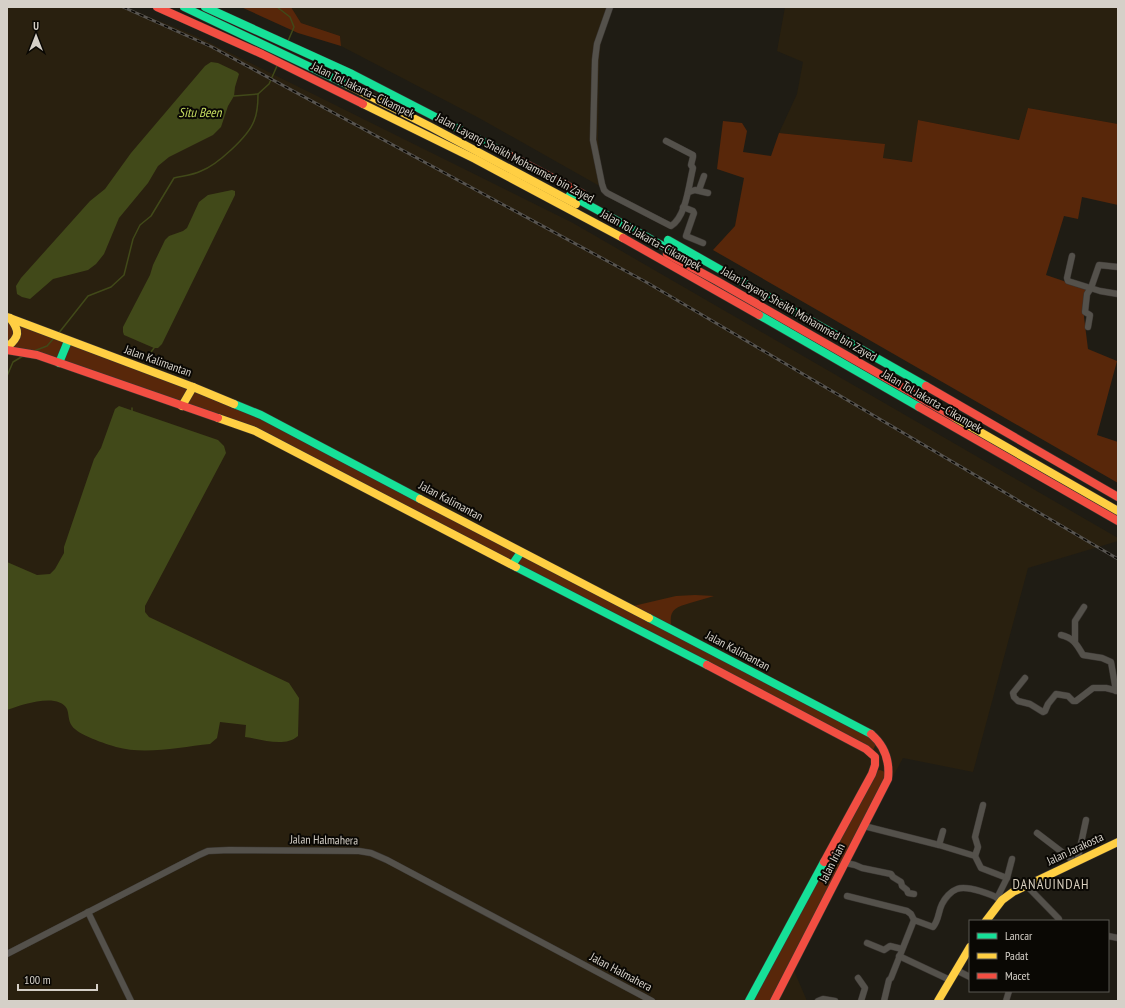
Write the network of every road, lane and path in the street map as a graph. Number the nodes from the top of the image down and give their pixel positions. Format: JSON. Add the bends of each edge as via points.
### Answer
{"nodes":[{"id":1,"x":157,"y":7,"type":"edge"},
{"id":2,"x":184,"y":7,"type":"edge"},
{"id":3,"x":196,"y":7,"type":"edge"},
{"id":4,"x":205,"y":7,"type":"edge"},
{"id":5,"x":610,"y":7,"type":"edge"},
{"id":6,"x":666,"y":141,"type":"dead end"},
{"id":7,"x":704,"y":176,"type":"dead end"},
{"id":8,"x":699,"y":190,"type":"junction"},
{"id":9,"x":689,"y":192,"type":"junction"},
{"id":10,"x":708,"y":193,"type":"dead end"},
{"id":11,"x":684,"y":207,"type":"junction"},
{"id":12,"x":703,"y":243,"type":"dead end"},
{"id":13,"x":1072,"y":256,"type":"dead end"},
{"id":14,"x":1118,"y":267,"type":"edge"},
{"id":15,"x":1091,"y":288,"type":"junction"},
{"id":16,"x":1118,"y":294,"type":"edge"},
{"id":17,"x":8,"y":317,"type":"edge"},
{"id":18,"x":1088,"y":327,"type":"dead end"},
{"id":19,"x":64,"y":339,"type":"junction"},
{"id":20,"x":9,"y":349,"type":"edge"},
{"id":21,"x":59,"y":363,"type":"junction"},
{"id":22,"x":193,"y":387,"type":"junction"},
{"id":23,"x":182,"y":406,"type":"junction"},
{"id":24,"x":1118,"y":497,"type":"edge"},
{"id":25,"x":1118,"y":505,"type":"edge"},
{"id":26,"x":1118,"y":511,"type":"edge"},
{"id":27,"x":1118,"y":521,"type":"edge"},
{"id":28,"x":521,"y":552,"type":"junction"},
{"id":29,"x":512,"y":565,"type":"junction"},
{"id":30,"x":1084,"y":607,"type":"dead end"},
{"id":31,"x":1062,"y":635,"type":"dead end"},
{"id":32,"x":1075,"y":641,"type":"junction"},
{"id":33,"x":1025,"y":678,"type":"dead end"},
{"id":34,"x":1117,"y":691,"type":"edge"},
{"id":35,"x":872,"y":735,"type":"junction"},
{"id":36,"x":866,"y":749,"type":"junction"},
{"id":37,"x":872,"y":773,"type":"junction"},
{"id":38,"x":888,"y":778,"type":"junction"},
{"id":39,"x":983,"y":805,"type":"dead end"},
{"id":40,"x":1086,"y":820,"type":"dead end"},
{"id":41,"x":864,"y":826,"type":"junction"},
{"id":42,"x":944,"y":831,"type":"dead end"},
{"id":43,"x":1037,"y":833,"type":"dead end"},
{"id":44,"x":1118,"y":842,"type":"edge"},
{"id":45,"x":940,"y":845,"type":"junction"},
{"id":46,"x":975,"y":856,"type":"junction"},
{"id":47,"x":1012,"y":859,"type":"dead end"},
{"id":48,"x":1076,"y":862,"type":"junction"},
{"id":49,"x":846,"y":863,"type":"junction"},
{"id":50,"x":1007,"y":878,"type":"junction"},
{"id":51,"x":1026,"y":885,"type":"junction"},
{"id":52,"x":914,"y":894,"type":"dead end"},
{"id":53,"x":847,"y":896,"type":"dead end"},
{"id":54,"x":1000,"y":899,"type":"junction"},
{"id":55,"x":88,"y":912,"type":"junction"},
{"id":56,"x":914,"y":920,"type":"junction"},
{"id":57,"x":987,"y":920,"type":"edge"},
{"id":58,"x":1058,"y":920,"type":"edge"},
{"id":59,"x":867,"y":943,"type":"dead end"},
{"id":60,"x":902,"y":949,"type":"junction"},
{"id":61,"x":969,"y":949,"type":"edge"},
{"id":62,"x":7,"y":954,"type":"edge"},
{"id":63,"x":899,"y":956,"type":"junction"},
{"id":64,"x":956,"y":970,"type":"junction"},
{"id":65,"x":969,"y":976,"type":"edge"},
{"id":66,"x":858,"y":978,"type":"dead end"},
{"id":67,"x":950,"y":980,"type":"junction"},
{"id":68,"x":131,"y":1001,"type":"edge"},
{"id":69,"x":652,"y":1001,"type":"edge"},
{"id":70,"x":749,"y":1001,"type":"edge"},
{"id":71,"x":774,"y":1001,"type":"edge"},
{"id":72,"x":818,"y":1001,"type":"edge"},
{"id":73,"x":835,"y":1001,"type":"edge"},
{"id":74,"x":861,"y":1001,"type":"edge"},
{"id":75,"x":884,"y":1001,"type":"edge"},
{"id":76,"x":938,"y":1001,"type":"edge"}],
"edges":[{"from":1,"to":27,"type":"main road","name":"Jalan Tol Jakarta–Cikampek","via":[[262,54],[475,159],[656,256]]},
{"from":2,"to":26,"type":"main road","name":"Jalan Layang Sheikh Mohammed bin Zayed","via":[[254,38],[483,154],[717,281]]},
{"from":3,"to":25,"type":"main road","name":"Jalan Layang Sheikh Mohammed bin Zayed","via":[[322,65],[589,205],[800,322]]},
{"from":4,"to":24,"type":"main road","name":"Jalan Tol Jakarta–Cikampek","via":[[352,74],[683,248]]},
{"from":5,"to":11,"type":"street","via":[[597,44],[595,60],[593,140],[603,187],[611,195],[671,226],[679,218]]},
{"from":6,"to":9,"type":"street","via":[[693,156],[691,165],[694,168],[689,182]]},
{"from":7,"to":8,"type":"street"},
{"from":8,"to":9,"type":"street"},
{"from":8,"to":10,"type":"street"},
{"from":9,"to":11,"type":"street"},
{"from":11,"to":12,"type":"street","via":[[694,211],[686,236]]},
{"from":13,"to":15,"type":"street","via":[[1067,280]]},
{"from":14,"to":15,"type":"street","via":[[1099,265]]},
{"from":15,"to":16,"type":"street"},
{"from":15,"to":18,"type":"street","via":[[1087,294],[1085,311],[1090,315]]},
{"from":17,"to":19,"type":"main road","name":"Jalan Kalimantan"},
{"from":17,"to":20,"type":"main road","via":[[18,329],[15,342]]},
{"from":19,"to":21,"type":"main road"},
{"from":19,"to":22,"type":"main road","name":"Jalan Kalimantan"},
{"from":20,"to":21,"type":"main road"},
{"from":21,"to":23,"type":"main road"},
{"from":22,"to":23,"type":"main road"},
{"from":22,"to":28,"type":"main road","name":"Jalan Kalimantan","via":[[261,415]]},
{"from":23,"to":29,"type":"main road","via":[[255,431]]},
{"from":28,"to":29,"type":"main road"},
{"from":28,"to":35,"type":"main road","name":"Jalan Kalimantan"},
{"from":29,"to":36,"type":"main road"},
{"from":30,"to":32,"type":"street","via":[[1075,621]]},
{"from":31,"to":32,"type":"street"},
{"from":32,"to":34,"type":"street","via":[[1083,655],[1112,662]]},
{"from":33,"to":34,"type":"street","via":[[1013,693],[1015,698],[1043,712],[1055,695],[1068,696],[1076,701],[1093,688]]},
{"from":35,"to":36,"type":"main road","via":[[875,747]]},
{"from":35,"to":38,"type":"main road","name":"Jalan Irian","via":[[888,755]]},
{"from":36,"to":37,"type":"main road","name":"Jalan Irian","via":[[875,758]]},
{"from":37,"to":38,"type":"main road","via":[[880,770],[885,772]]},
{"from":37,"to":70,"type":"main road","name":"Jalan Irian"},
{"from":38,"to":41,"type":"main road","name":"Jalan Irian"},
{"from":39,"to":46,"type":"street","via":[[975,837],[978,847]]},
{"from":40,"to":48,"type":"street"},
{"from":41,"to":45,"type":"street"},
{"from":41,"to":49,"type":"main road","name":"Jalan Irian"},
{"from":42,"to":45,"type":"street"},
{"from":43,"to":48,"type":"street"},
{"from":44,"to":48,"type":"main road","name":"Jalan Jarakosta"},
{"from":45,"to":46,"type":"street"},
{"from":46,"to":50,"type":"street","via":[[981,868]]},
{"from":47,"to":50,"type":"street"},
{"from":48,"to":51,"type":"main road","name":"Jalan Jarakosta"},
{"from":49,"to":52,"type":"street","via":[[891,874],[908,892]]},
{"from":49,"to":71,"type":"main road","name":"Jalan Irian"},
{"from":50,"to":54,"type":"street"},
{"from":51,"to":54,"type":"main road","name":"Jalan Jarakosta"},
{"from":51,"to":58,"type":"street"},
{"from":53,"to":56,"type":"street","via":[[907,911]]},
{"from":54,"to":56,"type":"street","via":[[972,890],[957,889],[946,898],[933,926]]},
{"from":54,"to":57,"type":"main road","name":"Jalan Jarakosta"},
{"from":55,"to":62,"type":"street","name":"Jalan Halmahera"},
{"from":55,"to":68,"type":"street"},
{"from":55,"to":69,"type":"street","name":"Jalan Halmahera","via":[[208,851],[359,851],[387,860]]},
{"from":56,"to":60,"type":"street"},
{"from":59,"to":60,"type":"street","via":[[884,950],[890,946]]},
{"from":60,"to":63,"type":"street"},
{"from":61,"to":64,"type":"main road"},
{"from":63,"to":67,"type":"street"},
{"from":63,"to":75,"type":"street"},
{"from":64,"to":65,"type":"street"},
{"from":64,"to":67,"type":"main road"},
{"from":66,"to":74,"type":"street","via":[[866,988]]},
{"from":67,"to":76,"type":"main road"},
{"from":72,"to":73,"type":"street"}]}
